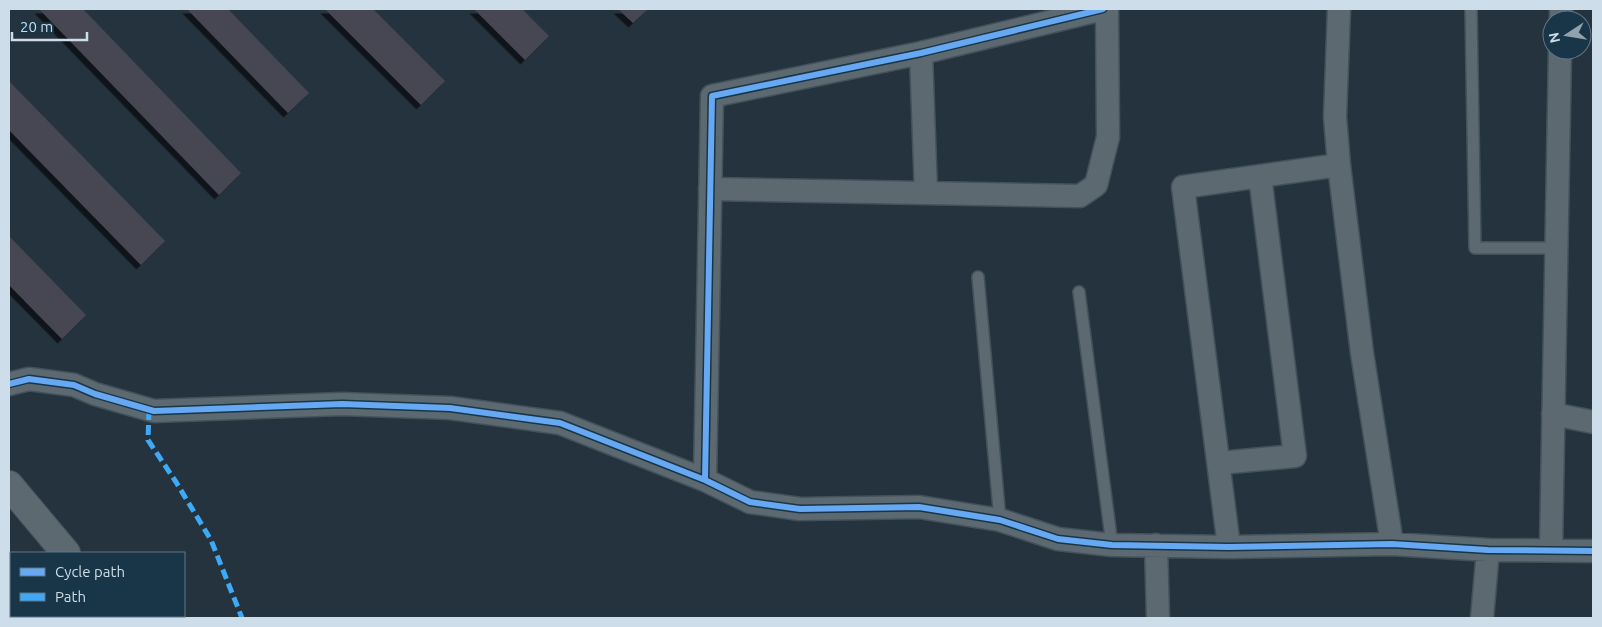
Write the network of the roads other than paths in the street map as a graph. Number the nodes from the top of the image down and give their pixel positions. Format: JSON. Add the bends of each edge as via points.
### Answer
{"nodes":[{"id":1,"x":1105,"y":9,"type":"edge"},
{"id":2,"x":1339,"y":9,"type":"edge"},
{"id":3,"x":1471,"y":9,"type":"edge"},
{"id":4,"x":921,"y":53,"type":"junction"},
{"id":5,"x":1560,"y":60,"type":"edge"},
{"id":6,"x":1339,"y":165,"type":"junction"},
{"id":7,"x":1260,"y":176,"type":"junction"},
{"id":8,"x":710,"y":188,"type":"junction"},
{"id":9,"x":926,"y":193,"type":"junction"},
{"id":10,"x":1556,"y":248,"type":"junction"},
{"id":11,"x":978,"y":277,"type":"dead end"},
{"id":12,"x":1079,"y":292,"type":"dead end"},
{"id":13,"x":9,"y":384,"type":"edge"},
{"id":14,"x":1553,"y":414,"type":"junction"},
{"id":15,"x":1593,"y":422,"type":"edge"},
{"id":16,"x":1220,"y":462,"type":"junction"},
{"id":17,"x":705,"y":480,"type":"junction"},
{"id":18,"x":9,"y":485,"type":"edge"},
{"id":19,"x":1000,"y":520,"type":"junction"},
{"id":20,"x":1392,"y":544,"type":"junction"},
{"id":21,"x":1112,"y":545,"type":"junction"},
{"id":22,"x":1156,"y":545,"type":"junction"},
{"id":23,"x":1229,"y":547,"type":"junction"},
{"id":24,"x":1551,"y":549,"type":"junction"},
{"id":25,"x":1488,"y":550,"type":"junction"},
{"id":26,"x":1593,"y":551,"type":"edge"},
{"id":27,"x":65,"y":552,"type":"edge"},
{"id":28,"x":1158,"y":618,"type":"edge"},
{"id":29,"x":1482,"y":618,"type":"edge"}],
"edges":[{"from":1,"to":4,"type":"street"},
{"from":1,"to":9,"type":"street","via":[[1108,137],[1096,185],[1080,196]]},
{"from":2,"to":6,"type":"street","via":[[1335,117]]},
{"from":3,"to":10,"type":"lane","via":[[1476,248]]},
{"from":4,"to":8,"type":"street","via":[[712,96]]},
{"from":4,"to":9,"type":"street"},
{"from":5,"to":10,"type":"street"},
{"from":6,"to":7,"type":"street"},
{"from":6,"to":20,"type":"street","via":[[1362,353]]},
{"from":7,"to":16,"type":"street","via":[[1182,187]]},
{"from":7,"to":16,"type":"street","via":[[1295,456]]},
{"from":8,"to":9,"type":"street"},
{"from":8,"to":17,"type":"street"},
{"from":10,"to":14,"type":"street"},
{"from":11,"to":19,"type":"lane"},
{"from":12,"to":21,"type":"lane"},
{"from":13,"to":17,"type":"street","via":[[29,379],[74,385],[154,411],[342,404],[450,408],[560,423]]},
{"from":14,"to":15,"type":"street"},
{"from":14,"to":24,"type":"street"},
{"from":16,"to":23,"type":"street"},
{"from":17,"to":19,"type":"street","via":[[750,502],[800,509],[919,507]]},
{"from":18,"to":27,"type":"street"},
{"from":19,"to":21,"type":"street","via":[[1058,539]]},
{"from":20,"to":23,"type":"street"},
{"from":20,"to":25,"type":"street"},
{"from":21,"to":22,"type":"street"},
{"from":22,"to":23,"type":"street"},
{"from":22,"to":28,"type":"street"},
{"from":24,"to":25,"type":"street"},
{"from":24,"to":26,"type":"street"},
{"from":25,"to":29,"type":"street"}]}
